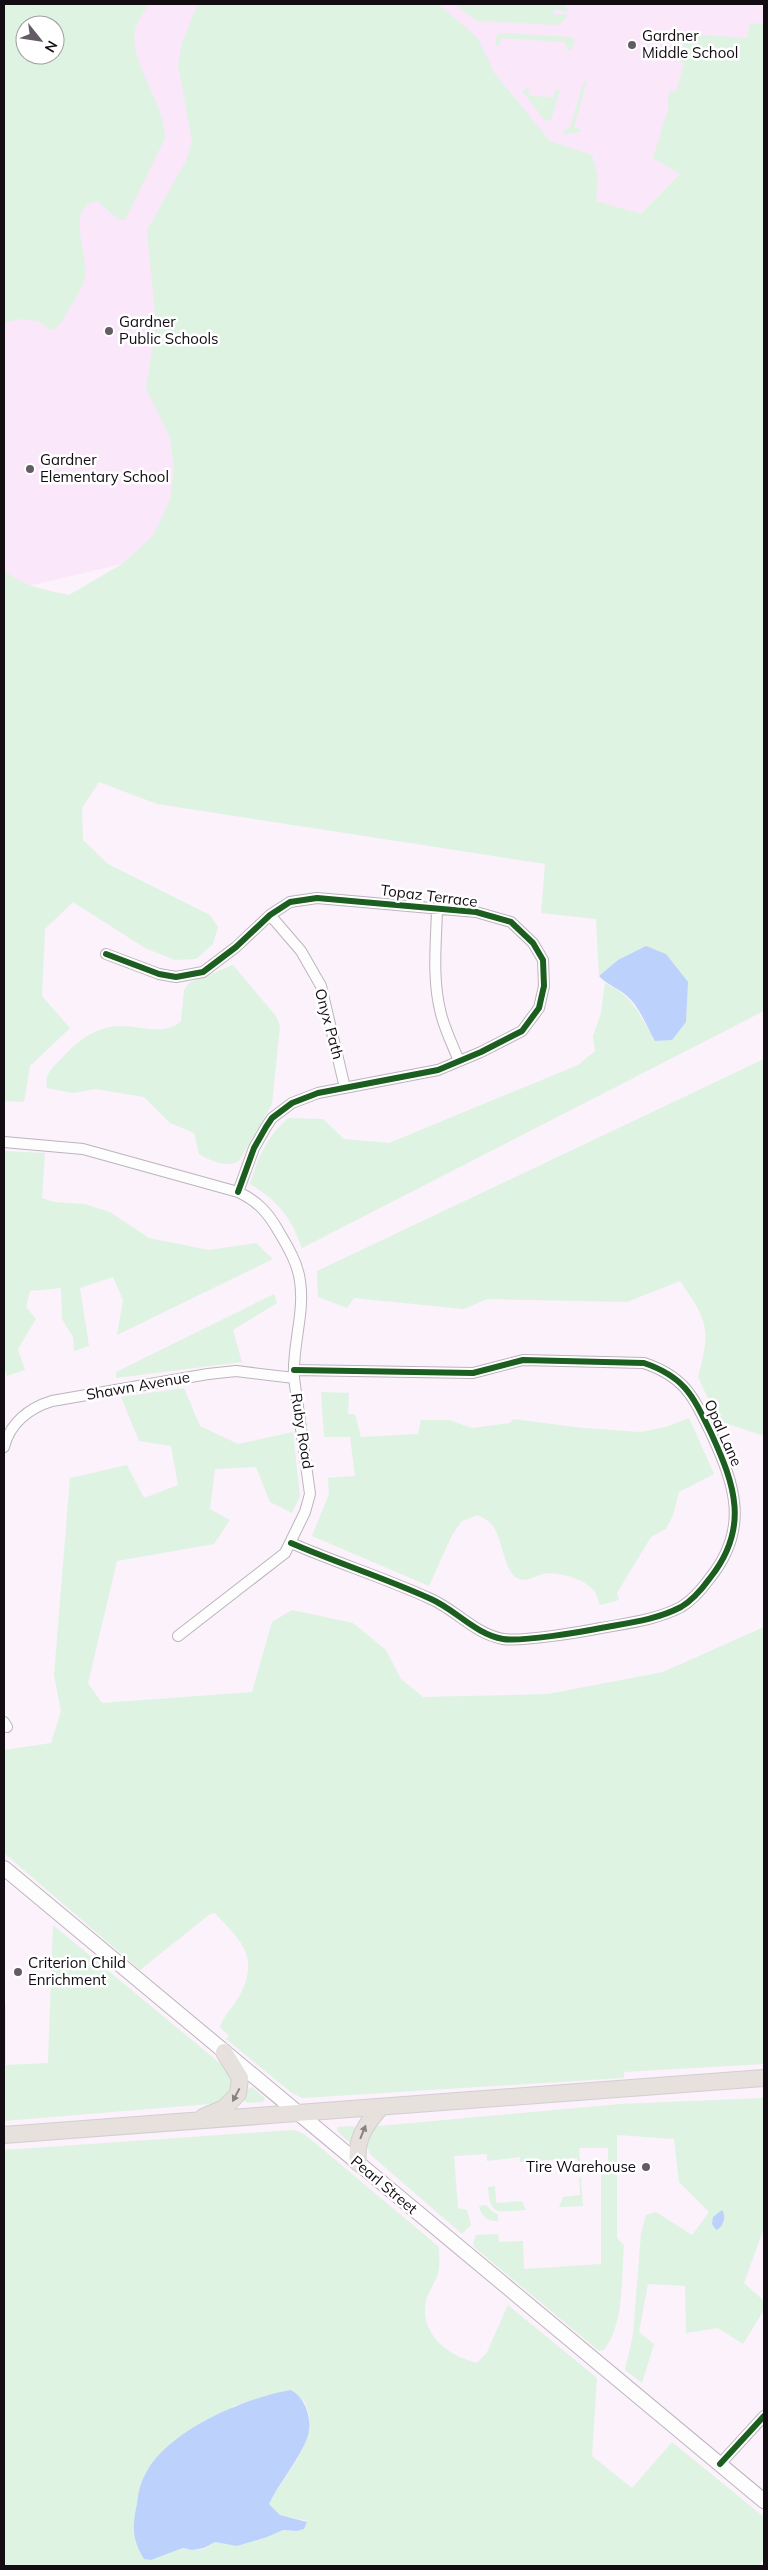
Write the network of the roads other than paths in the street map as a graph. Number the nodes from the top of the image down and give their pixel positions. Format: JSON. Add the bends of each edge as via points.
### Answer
{"nodes":[{"id":1,"x":437,"y":910,"type":"junction"},
{"id":2,"x":270,"y":915,"type":"junction"},
{"id":3,"x":106,"y":954,"type":"dead end"},
{"id":4,"x":459,"y":1061,"type":"junction"},
{"id":5,"x":345,"y":1088,"type":"junction"},
{"id":6,"x":4,"y":1142,"type":"edge"},
{"id":7,"x":238,"y":1192,"type":"junction"},
{"id":8,"x":294,"y":1374,"type":"junction"},
{"id":9,"x":4,"y":1448,"type":"edge"},
{"id":10,"x":291,"y":1543,"type":"junction"},
{"id":11,"x":178,"y":1636,"type":"dead end"},
{"id":12,"x":4,"y":1868,"type":"edge"},
{"id":13,"x":224,"y":2052,"type":"junction"},
{"id":14,"x":764,"y":2078,"type":"edge"},
{"id":15,"x":381,"y":2107,"type":"junction"},
{"id":16,"x":299,"y":2114,"type":"junction"},
{"id":17,"x":192,"y":2122,"type":"junction"},
{"id":18,"x":4,"y":2135,"type":"edge"},
{"id":19,"x":358,"y":2163,"type":"junction"},
{"id":20,"x":764,"y":2416,"type":"edge"},
{"id":21,"x":720,"y":2464,"type":"junction"},
{"id":22,"x":764,"y":2500,"type":"edge"}],
"edges":[{"from":1,"to":2,"type":"street","name":"Topaz Terrace","via":[[317,898],[290,902]]},
{"from":1,"to":4,"type":"street","via":[[435,980],[446,1031]]},
{"from":1,"to":4,"type":"street","name":"Topaz Terrace","via":[[476,912],[511,922],[533,943],[543,960],[544,986],[539,1008],[522,1031]]},
{"from":2,"to":3,"type":"street","name":"Topaz Terrace","via":[[203,972],[176,977],[159,974]]},
{"from":2,"to":5,"type":"street","name":"Onyx Path","via":[[301,951],[320,986]]},
{"from":4,"to":5,"type":"street","name":"Topaz Terrace","via":[[438,1070]]},
{"from":5,"to":7,"type":"street","name":"Topaz Terrace","via":[[318,1093],[292,1103],[272,1118],[254,1148]]},
{"from":6,"to":7,"type":"street","name":"Ruby Road","via":[[83,1149]]},
{"from":7,"to":8,"type":"street","name":"Ruby Road","via":[[256,1201],[269,1216],[299,1274],[301,1289]]},
{"from":8,"to":9,"type":"street","name":"Shawn Avenue","via":[[236,1371],[208,1374],[52,1401],[23,1416],[9,1434]]},
{"from":8,"to":10,"type":"street","name":"Ruby Road","via":[[310,1494]]},
{"from":8,"to":10,"type":"street","name":"Opal Lane","via":[[473,1373],[523,1360],[644,1363],[678,1379],[691,1393],[733,1487],[735,1514],[733,1534],[724,1557],[699,1592],[682,1606],[658,1616],[585,1631],[505,1639],[486,1634],[433,1599]]},
{"from":10,"to":11,"type":"street","name":"Ruby Road","via":[[277,1561]]},
{"from":12,"to":13,"type":"main road","name":"Pearl Street"},
{"from":13,"to":16,"type":"main road","name":"Pearl Street"},
{"from":13,"to":17,"type":"highway","one_way":true,"via":[[240,2078],[238,2094],[224,2108]]},
{"from":14,"to":15,"type":"highway"},
{"from":15,"to":16,"type":"highway"},
{"from":19,"to":15,"type":"highway","one_way":true,"via":[[363,2129]]},
{"from":16,"to":17,"type":"highway"},
{"from":16,"to":19,"type":"main road","name":"Pearl Street"},
{"from":17,"to":18,"type":"highway"},
{"from":19,"to":21,"type":"main road","name":"Pearl Street"},
{"from":20,"to":21,"type":"street"},
{"from":21,"to":22,"type":"main road","name":"Pearl Street"}]}
